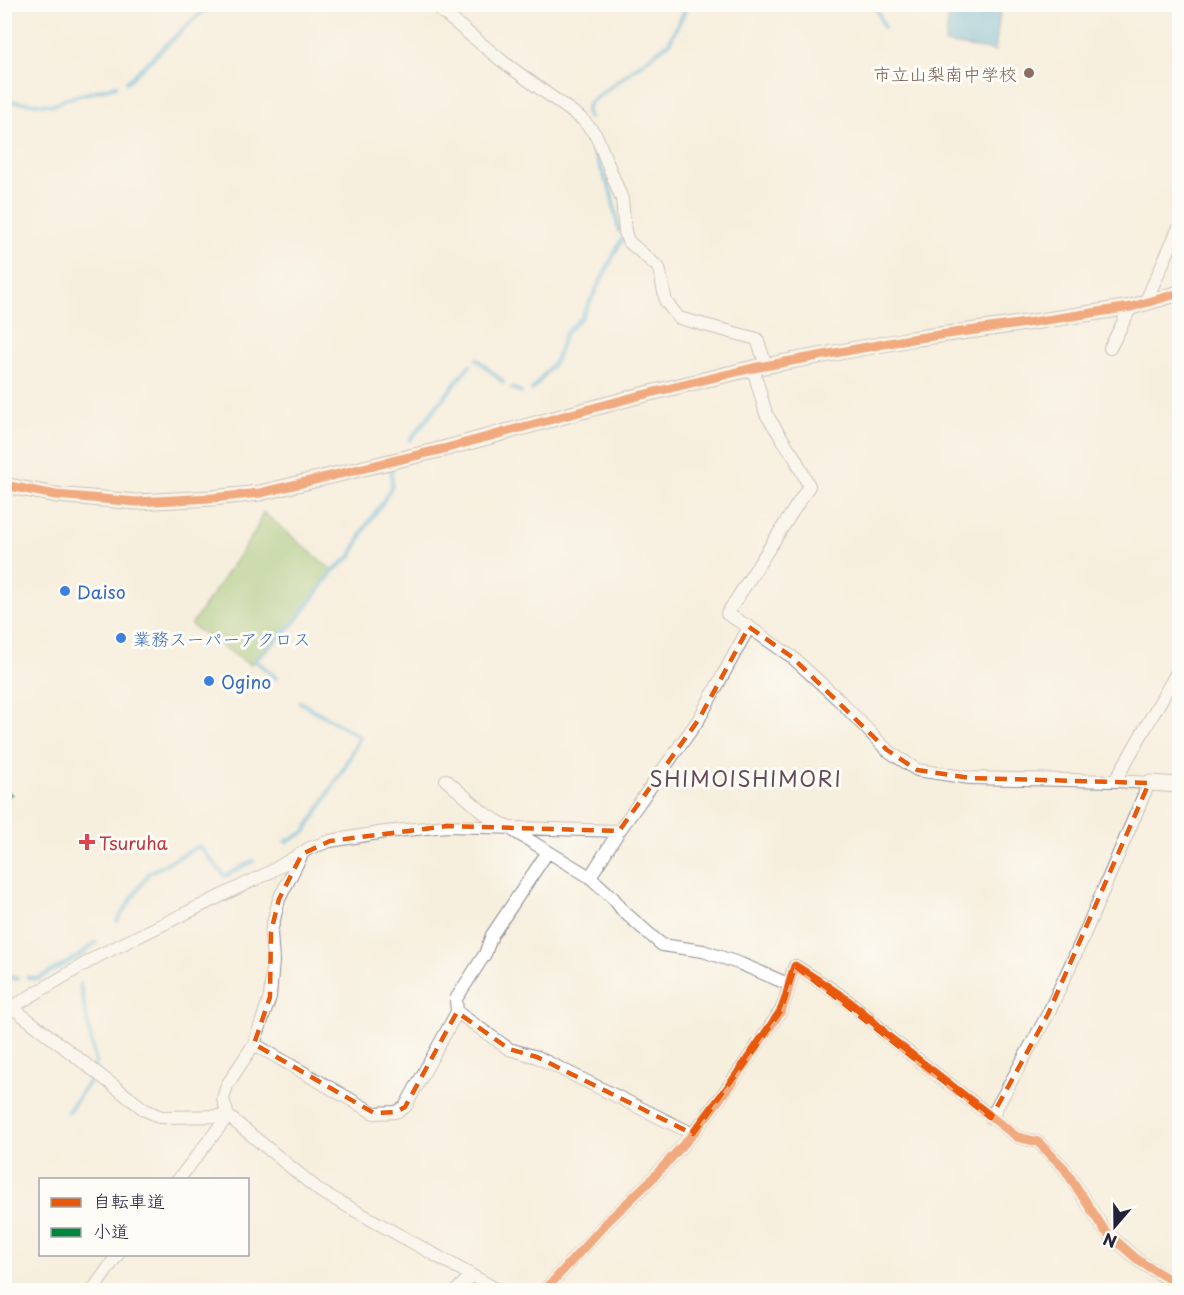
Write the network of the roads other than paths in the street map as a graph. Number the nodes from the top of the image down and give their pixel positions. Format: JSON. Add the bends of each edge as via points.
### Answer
{"nodes":[{"id":1,"x":433,"y":4,"type":"edge"},
{"id":2,"x":1179,"y":225,"type":"edge"},
{"id":3,"x":1179,"y":293,"type":"edge"},
{"id":4,"x":1138,"y":305,"type":"junction"},
{"id":5,"x":1110,"y":348,"type":"dead end"},
{"id":6,"x":760,"y":367,"type":"junction"},
{"id":7,"x":4,"y":485,"type":"edge"},
{"id":8,"x":749,"y":627,"type":"junction"},
{"id":9,"x":1179,"y":667,"type":"edge"},
{"id":10,"x":446,"y":780,"type":"dead end"},
{"id":11,"x":1115,"y":781,"type":"junction"},
{"id":12,"x":1149,"y":783,"type":"junction"},
{"id":13,"x":1179,"y":785,"type":"edge"},
{"id":14,"x":511,"y":828,"type":"junction"},
{"id":15,"x":619,"y":831,"type":"junction"},
{"id":16,"x":547,"y":852,"type":"junction"},
{"id":17,"x":302,"y":854,"type":"junction"},
{"id":18,"x":590,"y":877,"type":"junction"},
{"id":19,"x":788,"y":984,"type":"junction"},
{"id":20,"x":7,"y":1008,"type":"edge"},
{"id":21,"x":458,"y":1012,"type":"junction"},
{"id":22,"x":254,"y":1044,"type":"junction"},
{"id":23,"x":228,"y":1116,"type":"junction"},
{"id":24,"x":991,"y":1118,"type":"junction"},
{"id":25,"x":693,"y":1134,"type":"junction"},
{"id":26,"x":179,"y":1178,"type":"edge"},
{"id":27,"x":117,"y":1256,"type":"edge"},
{"id":28,"x":471,"y":1275,"type":"junction"},
{"id":29,"x":1176,"y":1282,"type":"edge"},
{"id":30,"x":93,"y":1290,"type":"edge"},
{"id":31,"x":457,"y":1290,"type":"edge"},
{"id":32,"x":498,"y":1290,"type":"edge"},
{"id":33,"x":545,"y":1290,"type":"edge"}],
"edges":[{"from":1,"to":6,"type":"street","via":[[582,119],[596,135],[622,199],[628,241],[659,267],[666,302],[679,318],[757,339]]},
{"from":2,"to":4,"type":"street"},
{"from":3,"to":4,"type":"street"},
{"from":4,"to":5,"type":"street"},
{"from":4,"to":6,"type":"street","via":[[911,339]]},
{"from":6,"to":7,"type":"street","via":[[260,493],[137,502],[56,495]]},
{"from":6,"to":8,"type":"street","via":[[766,414],[809,486],[727,614]]},
{"from":8,"to":11,"type":"street","via":[[792,657],[887,750],[917,770],[970,778]]},
{"from":8,"to":15,"type":"street","via":[[699,719]]},
{"from":9,"to":11,"type":"street"},
{"from":10,"to":14,"type":"street","via":[[484,813]]},
{"from":11,"to":12,"type":"street"},
{"from":12,"to":13,"type":"street"},
{"from":12,"to":24,"type":"street","via":[[1048,1014]]},
{"from":14,"to":15,"type":"street"},
{"from":14,"to":16,"type":"street"},
{"from":14,"to":17,"type":"street","via":[[447,826],[385,832],[330,841]]},
{"from":15,"to":18,"type":"street"},
{"from":16,"to":18,"type":"street"},
{"from":16,"to":21,"type":"street","via":[[492,935],[485,954],[456,999]]},
{"from":17,"to":20,"type":"street","via":[[98,956]]},
{"from":17,"to":22,"type":"street","via":[[279,899],[271,932],[270,997]]},
{"from":18,"to":19,"type":"street","via":[[662,945],[703,951]]},
{"from":19,"to":24,"type":"street","via":[[795,966],[819,981]]},
{"from":19,"to":25,"type":"street","via":[[789,993],[781,1011]]},
{"from":20,"to":23,"type":"street","via":[[145,1110],[161,1117]]},
{"from":21,"to":22,"type":"street","via":[[405,1107],[396,1112],[374,1113]]},
{"from":21,"to":25,"type":"street","via":[[509,1049],[537,1057]]},
{"from":22,"to":23,"type":"street","via":[[227,1085],[223,1099]]},
{"from":23,"to":26,"type":"street"},
{"from":23,"to":28,"type":"street","via":[[320,1191]]},
{"from":24,"to":29,"type":"street","via":[[1017,1137],[1038,1142],[1064,1168],[1105,1231],[1139,1261]]},
{"from":25,"to":33,"type":"street"},
{"from":27,"to":30,"type":"street"},
{"from":28,"to":31,"type":"street"},
{"from":28,"to":32,"type":"street"}]}
